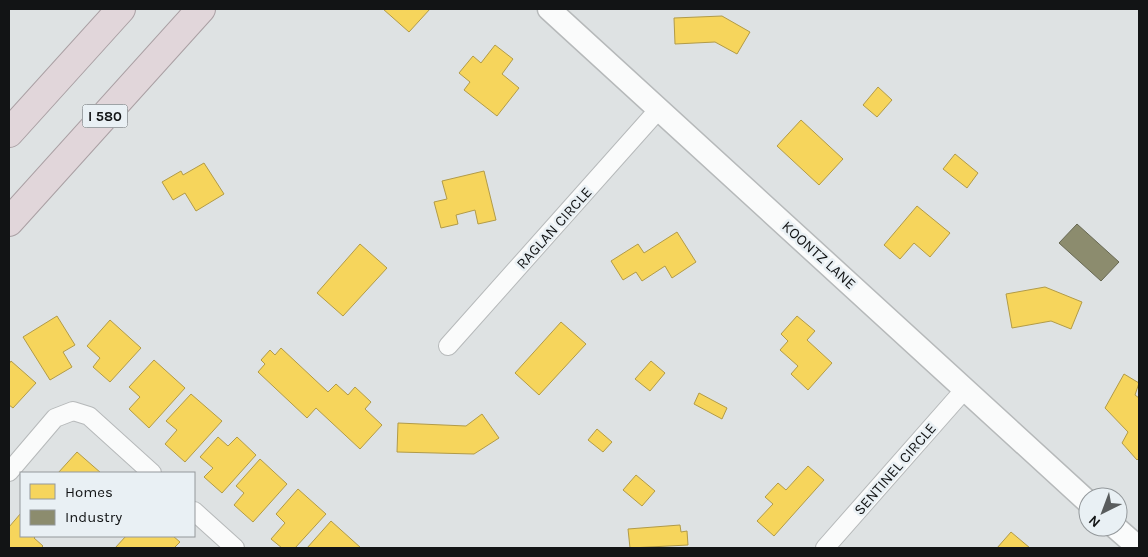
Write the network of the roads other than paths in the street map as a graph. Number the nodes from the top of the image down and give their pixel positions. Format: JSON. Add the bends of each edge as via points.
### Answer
{"nodes":[{"id":1,"x":121,"y":9,"type":"edge"},
{"id":2,"x":201,"y":9,"type":"edge"},
{"id":3,"x":549,"y":9,"type":"edge"},
{"id":4,"x":659,"y":109,"type":"junction"},
{"id":5,"x":9,"y":133,"type":"edge"},
{"id":6,"x":9,"y":222,"type":"edge"},
{"id":7,"x":448,"y":346,"type":"dead end"},
{"id":8,"x":966,"y":389,"type":"junction"},
{"id":9,"x":9,"y":472,"type":"edge"},
{"id":10,"x":151,"y":472,"type":"edge"},
{"id":11,"x":1078,"y":493,"type":"edge"},
{"id":12,"x":195,"y":512,"type":"edge"},
{"id":13,"x":1126,"y":537,"type":"edge"},
{"id":14,"x":236,"y":548,"type":"edge"},
{"id":15,"x":825,"y":548,"type":"edge"},
{"id":16,"x":1138,"y":548,"type":"edge"}],
"edges":[{"from":1,"to":5,"type":"highway"},
{"from":2,"to":6,"type":"highway","number":"I 580"},
{"from":3,"to":4,"type":"street","name":"KOONTZ LANE"},
{"from":4,"to":7,"type":"street","name":"RAGLAN CIRCLE"},
{"from":4,"to":8,"type":"street","name":"KOONTZ LANE"},
{"from":8,"to":11,"type":"street","name":"KOONTZ LANE"},
{"from":8,"to":15,"type":"street","name":"SENTINEL CIRCLE"},
{"from":9,"to":10,"type":"street","via":[[56,418],[73,411],[89,416]]},
{"from":12,"to":14,"type":"street"},
{"from":13,"to":16,"type":"street"}]}
